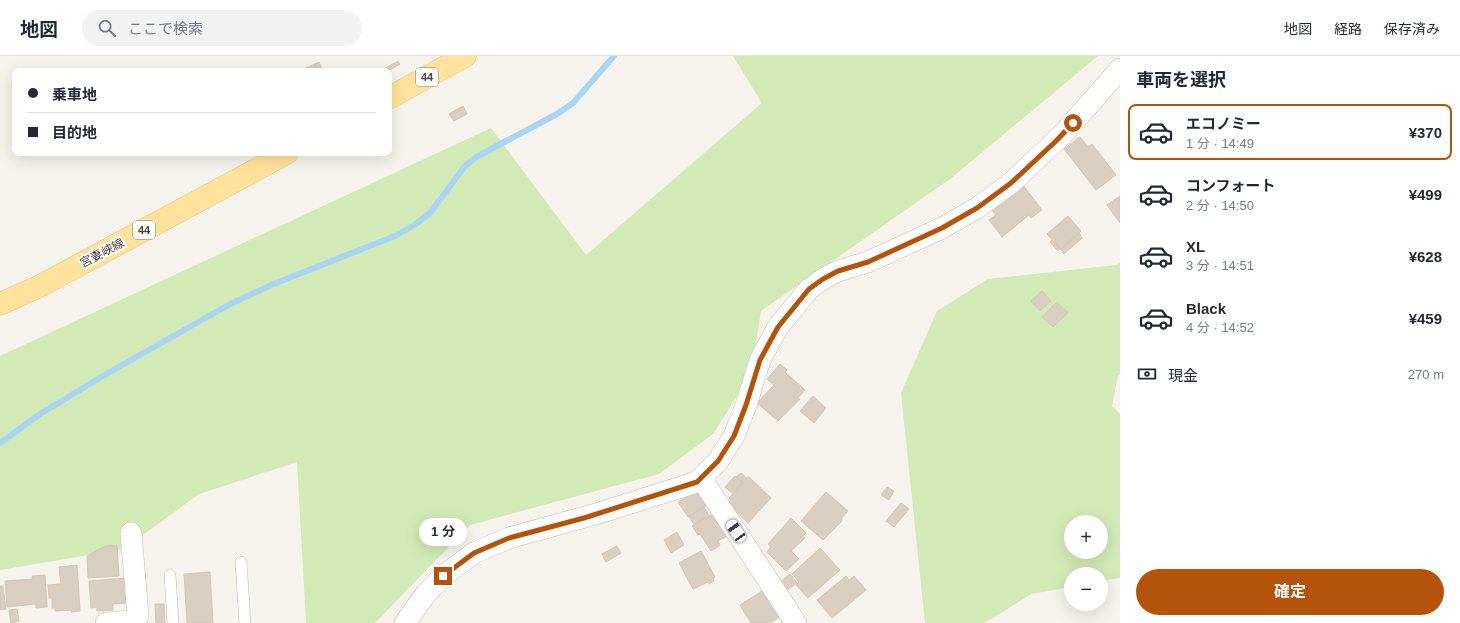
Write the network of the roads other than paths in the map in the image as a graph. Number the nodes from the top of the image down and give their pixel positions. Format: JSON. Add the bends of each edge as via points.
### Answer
{"nodes":[{"id":1,"x":464,"y":56,"type":"edge"},
{"id":2,"x":1120,"y":70,"type":"edge"},
{"id":3,"x":392,"y":96,"type":"edge"},
{"id":4,"x":281,"y":156,"type":"edge"},
{"id":5,"x":0,"y":304,"type":"edge"},
{"id":6,"x":701,"y":478,"type":"junction"},
{"id":7,"x":131,"y":533,"type":"dead end"},
{"id":8,"x":241,"y":562,"type":"dead end"},
{"id":9,"x":170,"y":574,"type":"dead end"},
{"id":10,"x":132,"y":622,"type":"edge"},
{"id":11,"x":106,"y":623,"type":"edge"},
{"id":12,"x":173,"y":623,"type":"edge"},
{"id":13,"x":245,"y":623,"type":"edge"},
{"id":14,"x":405,"y":623,"type":"edge"},
{"id":15,"x":796,"y":623,"type":"edge"}],
"edges":[{"from":1,"to":3,"type":"main road","number":"44"},
{"from":2,"to":6,"type":"street","via":[[1059,138],[1011,183],[977,208],[942,228],[868,262],[838,271],[809,289],[778,327],[760,360],[734,436],[718,461]]},
{"from":4,"to":5,"type":"main road","name":"宮妻峡線","number":"44","via":[[42,285]]},
{"from":6,"to":14,"type":"street","via":[[697,482],[596,514],[509,538],[474,553],[443,576],[425,595]]},
{"from":6,"to":15,"type":"street"},
{"from":7,"to":10,"type":"street","via":[[138,616]]},
{"from":8,"to":13,"type":"lane"},
{"from":9,"to":12,"type":"lane"},
{"from":10,"to":11,"type":"street"}]}
